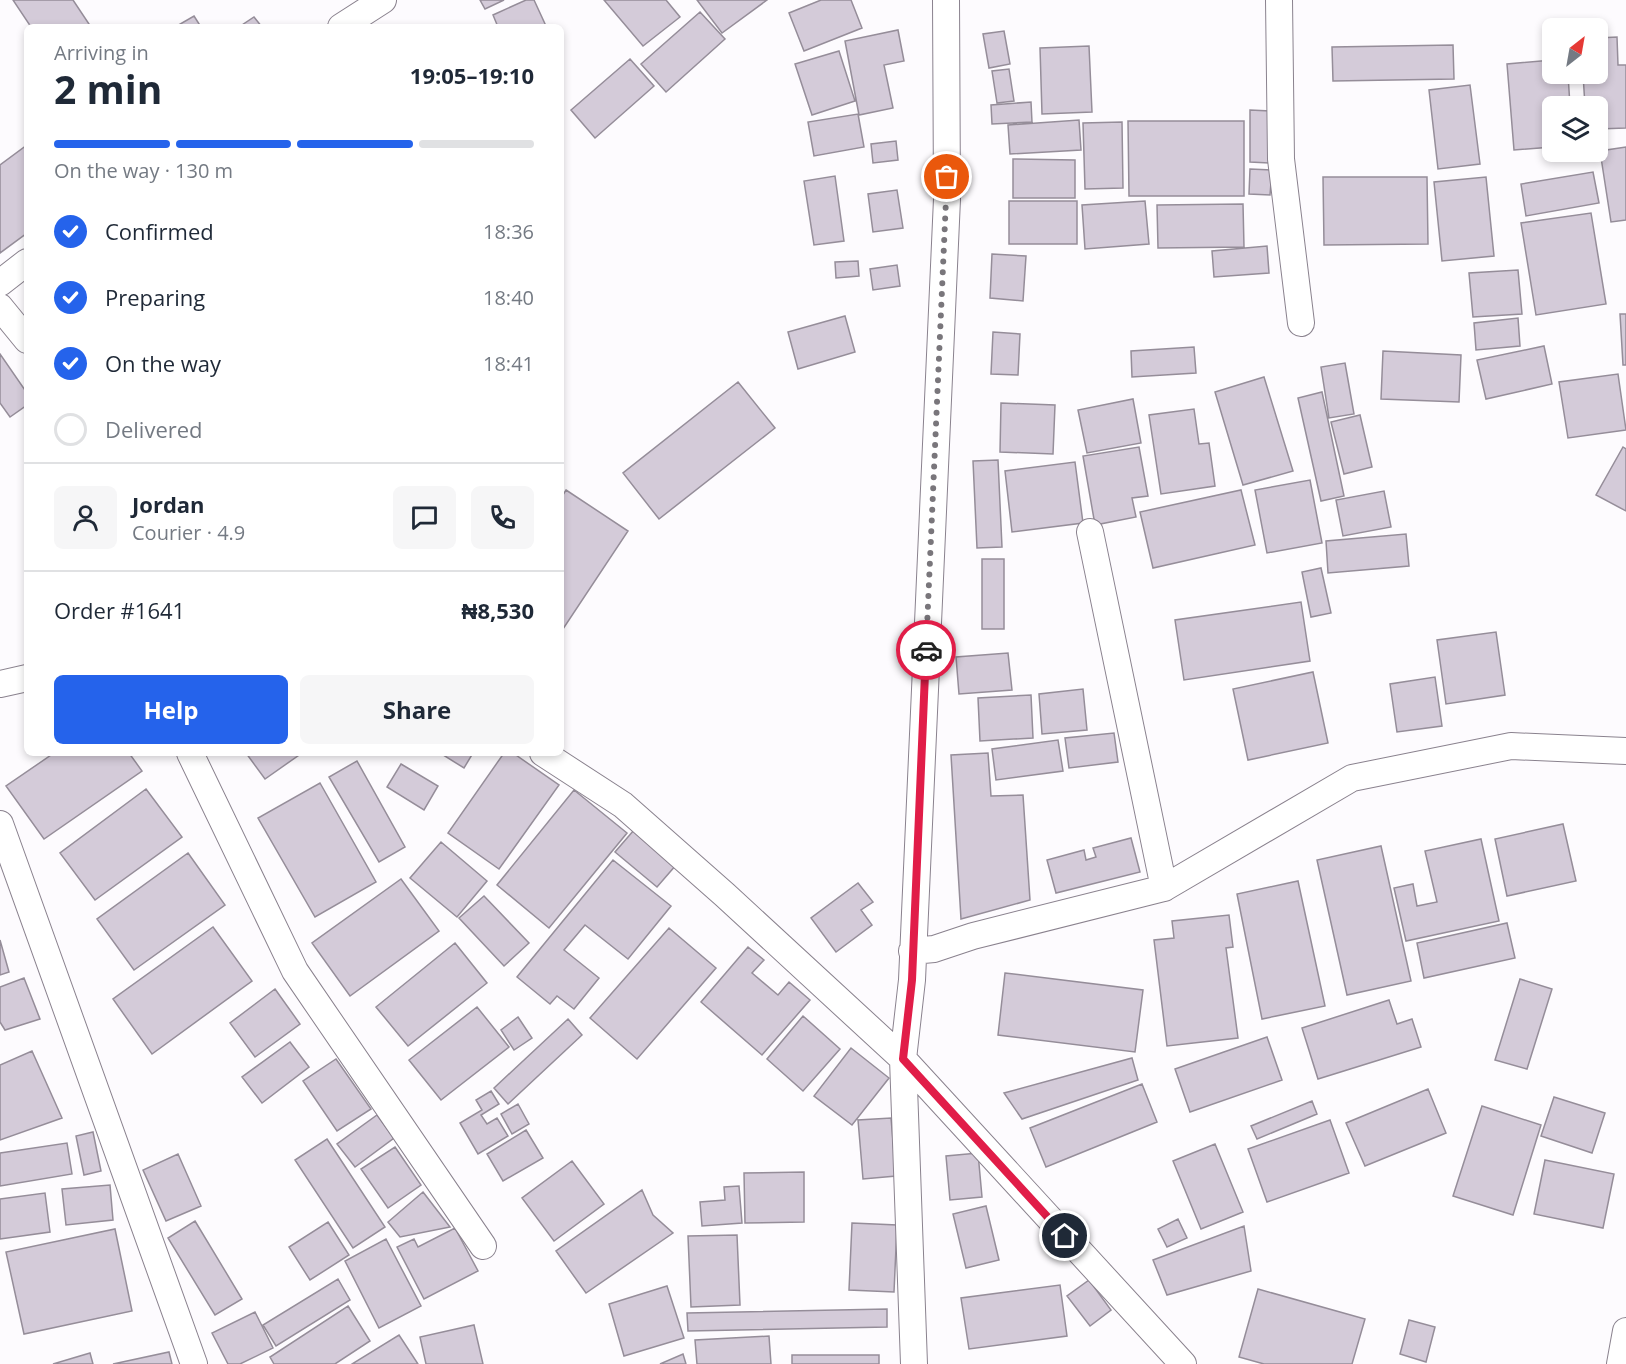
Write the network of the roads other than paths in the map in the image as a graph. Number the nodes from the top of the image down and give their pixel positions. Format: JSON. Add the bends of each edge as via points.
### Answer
{"nodes":[{"id":1,"x":383,"y":0,"type":"edge"},
{"id":2,"x":946,"y":0,"type":"edge"},
{"id":3,"x":1278,"y":0,"type":"edge"},
{"id":4,"x":346,"y":24,"type":"edge"},
{"id":5,"x":24,"y":264,"type":"edge"},
{"id":6,"x":0,"y":283,"type":"edge"},
{"id":7,"x":0,"y":307,"type":"edge"},
{"id":8,"x":1301,"y":323,"type":"dead end"},
{"id":9,"x":24,"y":336,"type":"edge"},
{"id":10,"x":1090,"y":532,"type":"dead end"},
{"id":11,"x":24,"y":679,"type":"edge"},
{"id":12,"x":0,"y":684,"type":"edge"},
{"id":13,"x":1626,"y":751,"type":"edge"},
{"id":14,"x":191,"y":756,"type":"edge"},
{"id":15,"x":548,"y":756,"type":"edge"},
{"id":16,"x":0,"y":824,"type":"edge"},
{"id":17,"x":1164,"y":888,"type":"junction"},
{"id":18,"x":912,"y":951,"type":"junction"},
{"id":19,"x":903,"y":1059,"type":"junction"},
{"id":20,"x":483,"y":1246,"type":"dead end"},
{"id":21,"x":1626,"y":1331,"type":"edge"},
{"id":22,"x":194,"y":1364,"type":"edge"},
{"id":23,"x":914,"y":1364,"type":"edge"},
{"id":24,"x":1183,"y":1364,"type":"edge"},
{"id":25,"x":1620,"y":1364,"type":"edge"}],
"edges":[{"from":1,"to":4,"type":"street"},
{"from":2,"to":18,"type":"street","via":[[947,199]]},
{"from":3,"to":8,"type":"street","via":[[1281,159]]},
{"from":5,"to":6,"type":"street"},
{"from":7,"to":9,"type":"street"},
{"from":10,"to":17,"type":"street"},
{"from":11,"to":12,"type":"street"},
{"from":13,"to":17,"type":"street","via":[[1511,746],[1352,778]]},
{"from":14,"to":20,"type":"street","via":[[295,971]]},
{"from":15,"to":19,"type":"street","via":[[623,805]]},
{"from":16,"to":22,"type":"street"},
{"from":17,"to":18,"type":"street","via":[[934,949]]},
{"from":18,"to":19,"type":"street"},
{"from":19,"to":23,"type":"street"},
{"from":19,"to":24,"type":"street"},
{"from":21,"to":25,"type":"street"}]}
